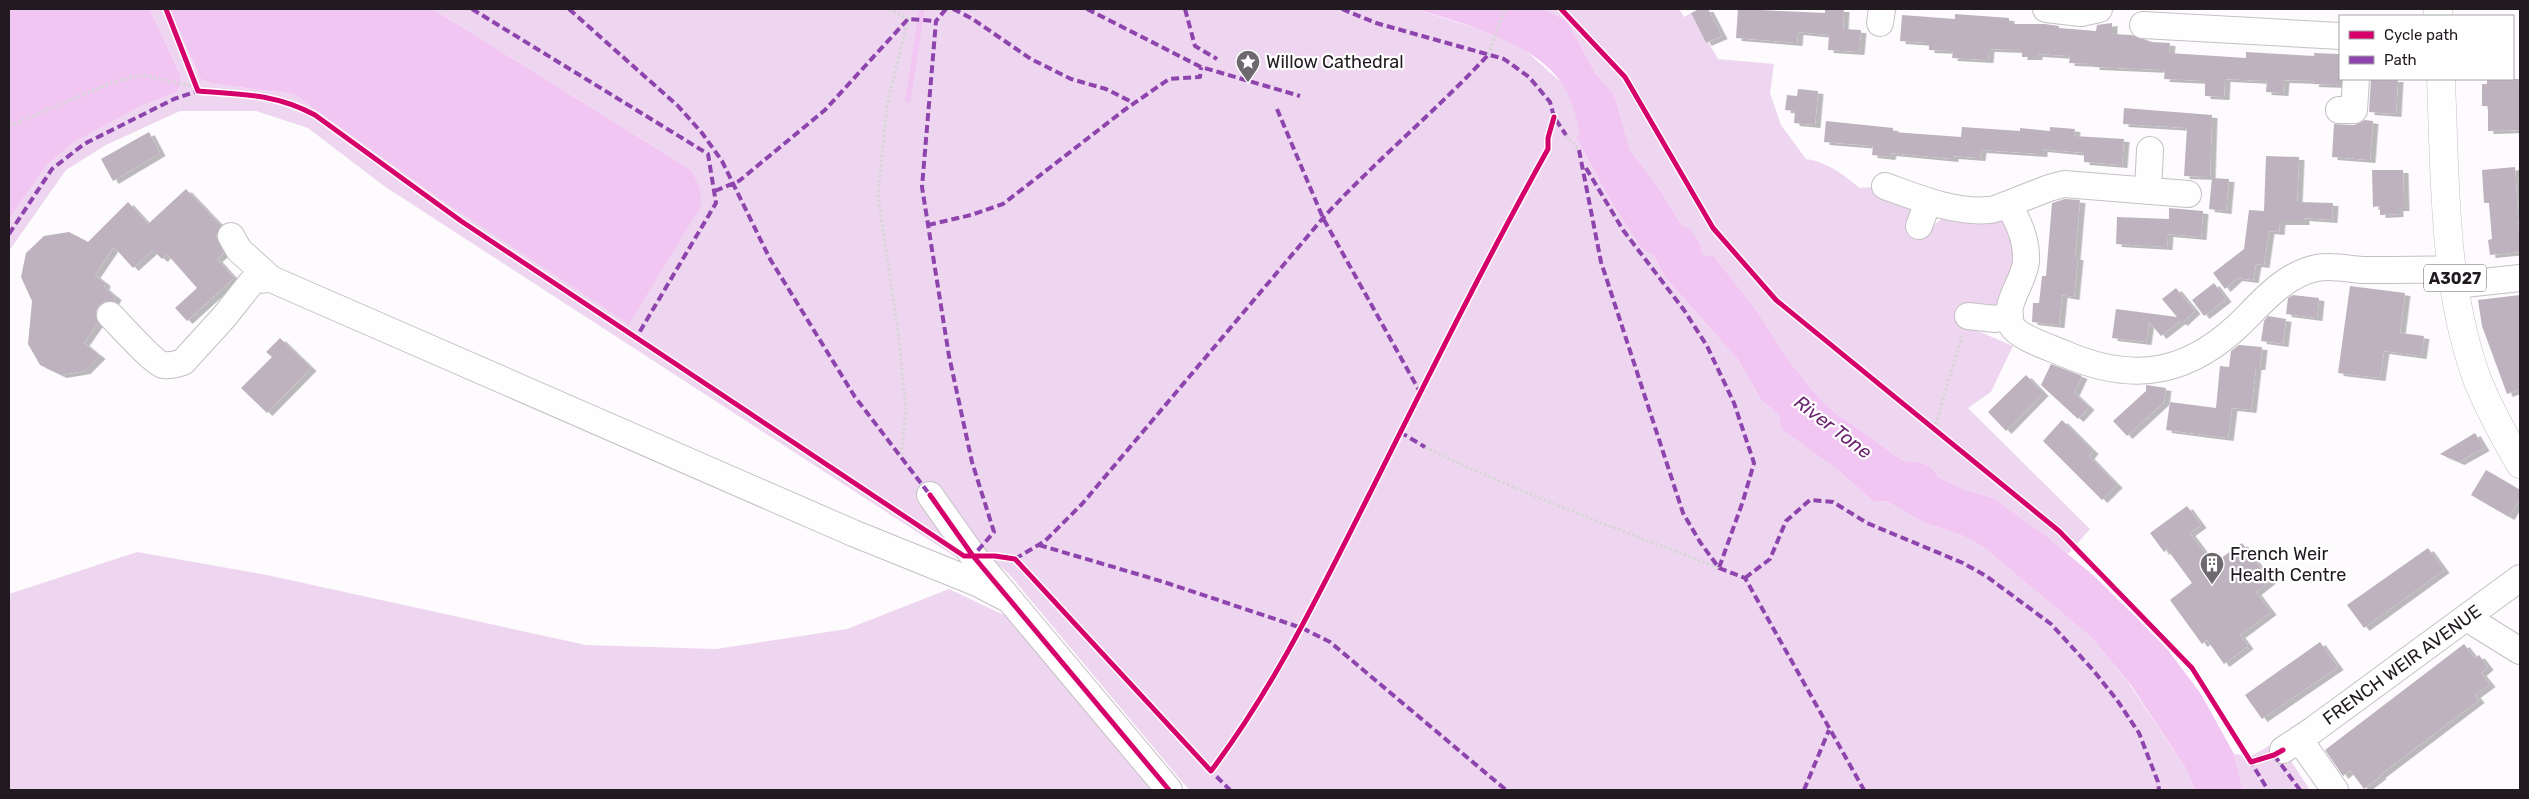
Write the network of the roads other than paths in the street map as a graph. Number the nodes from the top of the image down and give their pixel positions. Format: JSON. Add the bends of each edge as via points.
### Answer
{"nodes":[{"id":1,"x":2046,"y":9,"type":"edge"},
{"id":2,"x":2098,"y":9,"type":"edge"},
{"id":3,"x":2181,"y":18,"type":"edge"},
{"id":4,"x":2143,"y":25,"type":"dead end"},
{"id":5,"x":2339,"y":36,"type":"edge"},
{"id":6,"x":2356,"y":80,"type":"edge"},
{"id":7,"x":2441,"y":80,"type":"edge"},
{"id":8,"x":2339,"y":110,"type":"dead end"},
{"id":9,"x":2150,"y":150,"type":"dead end"},
{"id":10,"x":1886,"y":186,"type":"dead end"},
{"id":11,"x":2148,"y":190,"type":"junction"},
{"id":12,"x":2188,"y":194,"type":"dead end"},
{"id":13,"x":1928,"y":202,"type":"junction"},
{"id":14,"x":2008,"y":204,"type":"junction"},
{"id":15,"x":1919,"y":226,"type":"dead end"},
{"id":16,"x":231,"y":236,"type":"dead end"},
{"id":17,"x":2454,"y":277,"type":"junction"},
{"id":18,"x":2520,"y":278,"type":"edge"},
{"id":19,"x":271,"y":279,"type":"junction"},
{"id":20,"x":110,"y":315,"type":"dead end"},
{"id":21,"x":1968,"y":316,"type":"road end"},
{"id":22,"x":2010,"y":316,"type":"junction"},
{"id":23,"x":2520,"y":464,"type":"edge"},
{"id":24,"x":930,"y":495,"type":"dead end"},
{"id":25,"x":2520,"y":578,"type":"edge"},
{"id":26,"x":1010,"y":600,"type":"junction"},
{"id":27,"x":2467,"y":618,"type":"junction"},
{"id":28,"x":2520,"y":651,"type":"edge"},
{"id":29,"x":1169,"y":790,"type":"edge"},
{"id":30,"x":2334,"y":790,"type":"edge"}],
"edges":[{"from":1,"to":2,"type":"street","via":[[2082,13]]},
{"from":3,"to":4,"type":"street"},
{"from":3,"to":5,"type":"street"},
{"from":6,"to":8,"type":"street","via":[[2354,110]]},
{"from":7,"to":17,"type":"main road","number":"A3027","via":[[2447,209]]},
{"from":9,"to":11,"type":"street"},
{"from":10,"to":13,"type":"street"},
{"from":11,"to":12,"type":"street"},
{"from":11,"to":14,"type":"street","via":[[2064,184]]},
{"from":13,"to":14,"type":"street","via":[[1990,210]]},
{"from":13,"to":15,"type":"street"},
{"from":14,"to":22,"type":"street","via":[[2020,225],[2026,262]]},
{"from":16,"to":19,"type":"street","via":[[239,250]]},
{"from":17,"to":18,"type":"street"},
{"from":17,"to":22,"type":"street","via":[[2403,271],[2318,268],[2283,284],[2207,350],[2185,363],[2128,372],[2073,358],[2018,333]]},
{"from":17,"to":23,"type":"main road","number":"A3027","via":[[2463,329],[2477,378],[2496,424]]},
{"from":19,"to":20,"type":"street","via":[[251,283],[183,362],[175,364],[162,365]]},
{"from":19,"to":26,"type":"street"},
{"from":21,"to":22,"type":"street","via":[[1995,319]]},
{"from":24,"to":26,"type":"street","via":[[972,556]]},
{"from":25,"to":27,"type":"street","name":"FRENCH WEIR AVENUE"},
{"from":26,"to":29,"type":"street"},
{"from":27,"to":28,"type":"street"},
{"from":27,"to":30,"type":"street","name":"FRENCH WEIR AVENUE","via":[[2291,745]]}]}
